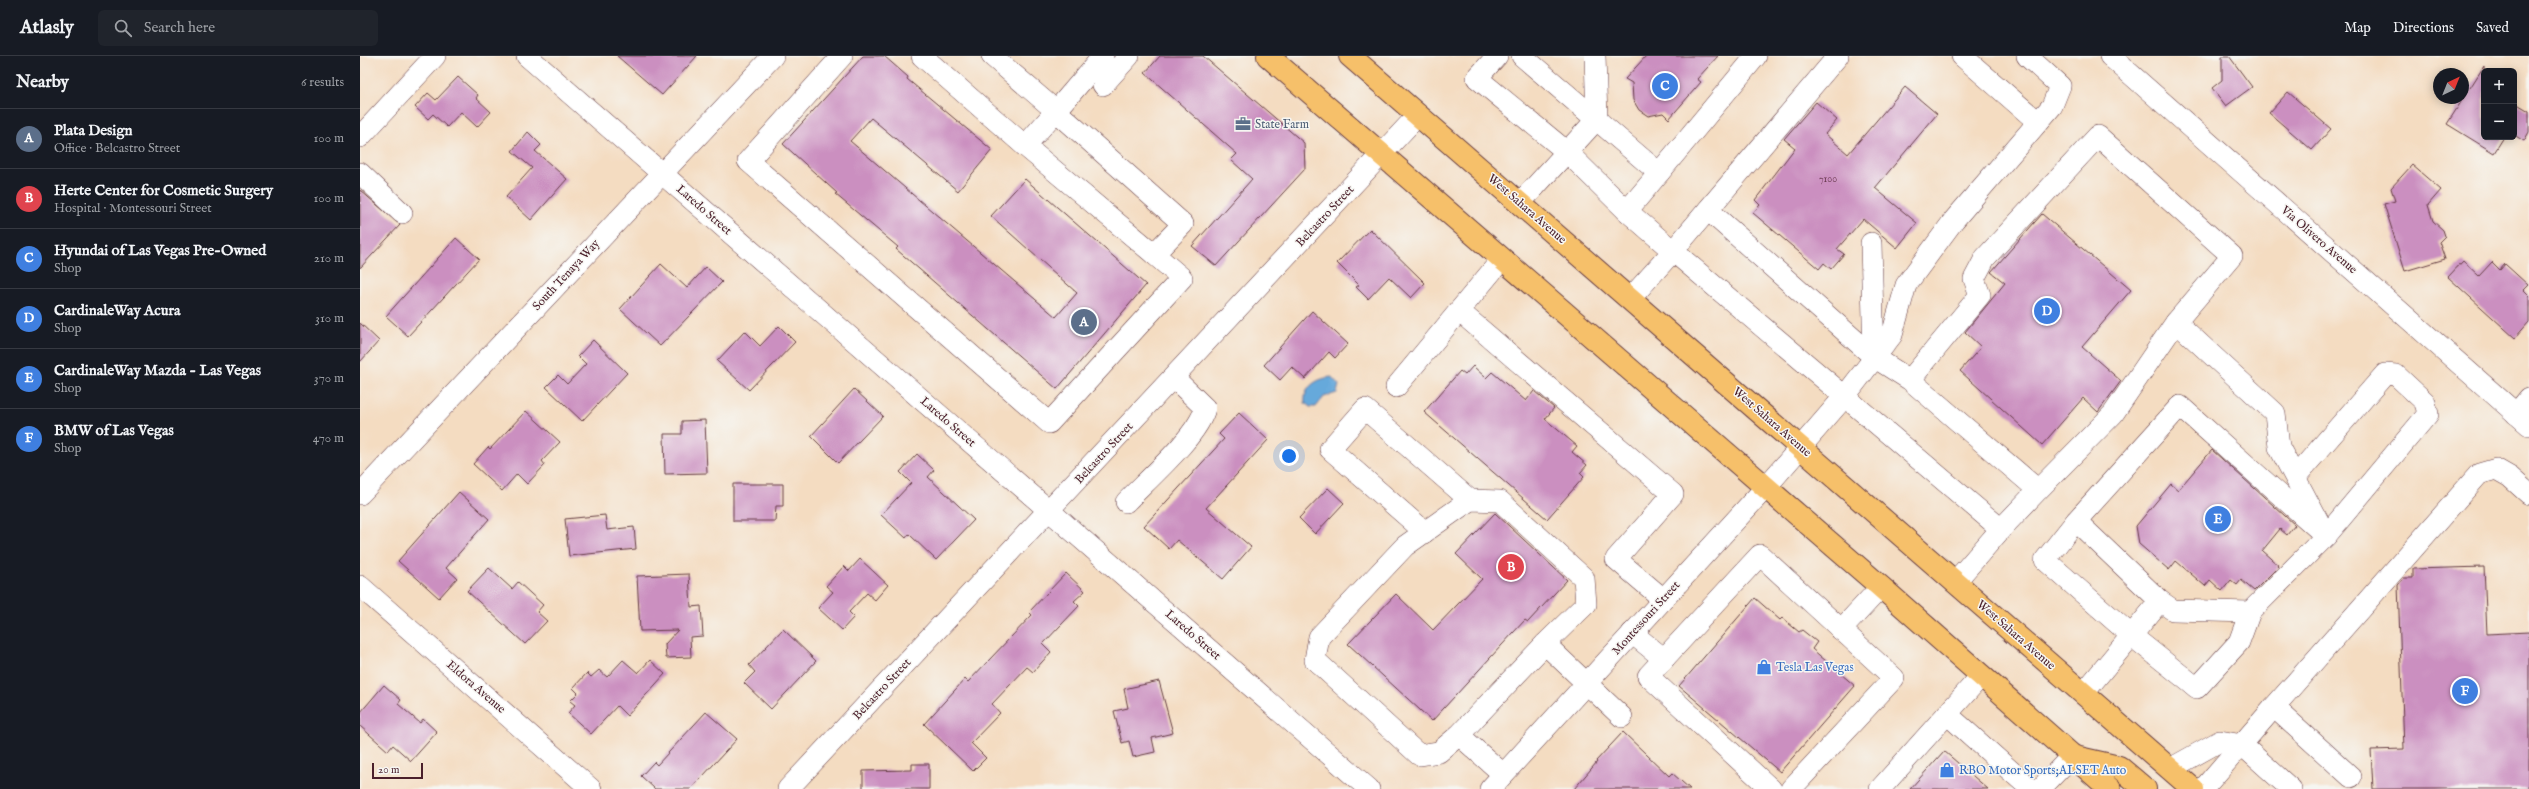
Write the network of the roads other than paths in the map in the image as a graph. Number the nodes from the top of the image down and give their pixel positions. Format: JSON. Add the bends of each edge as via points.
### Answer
{"nodes":[{"id":1,"x":435,"y":56,"type":"edge"},
{"id":2,"x":527,"y":56,"type":"edge"},
{"id":3,"x":773,"y":56,"type":"edge"},
{"id":4,"x":842,"y":56,"type":"edge"},
{"id":5,"x":922,"y":56,"type":"edge"},
{"id":6,"x":992,"y":56,"type":"edge"},
{"id":7,"x":1103,"y":56,"type":"edge"},
{"id":8,"x":1129,"y":56,"type":"edge"},
{"id":9,"x":1268,"y":56,"type":"edge"},
{"id":10,"x":1350,"y":56,"type":"edge"},
{"id":11,"x":1497,"y":56,"type":"edge"},
{"id":12,"x":1522,"y":56,"type":"edge"},
{"id":13,"x":1595,"y":56,"type":"edge"},
{"id":14,"x":1756,"y":56,"type":"edge"},
{"id":15,"x":1838,"y":56,"type":"edge"},
{"id":16,"x":1962,"y":56,"type":"edge"},
{"id":17,"x":2027,"y":56,"type":"edge"},
{"id":18,"x":2110,"y":56,"type":"edge"},
{"id":19,"x":2131,"y":63,"type":"edge"},
{"id":20,"x":1096,"y":79,"type":"junction"},
{"id":21,"x":1056,"y":111,"type":"junction"},
{"id":22,"x":1418,"y":115,"type":"junction"},
{"id":23,"x":1597,"y":119,"type":"junction"},
{"id":24,"x":2038,"y":122,"type":"junction"},
{"id":25,"x":360,"y":137,"type":"edge"},
{"id":26,"x":1025,"y":146,"type":"junction"},
{"id":27,"x":1567,"y":152,"type":"junction"},
{"id":28,"x":1382,"y":154,"type":"junction"},
{"id":29,"x":360,"y":173,"type":"edge"},
{"id":30,"x":662,"y":173,"type":"junction"},
{"id":31,"x":1659,"y":173,"type":"junction"},
{"id":32,"x":1520,"y":203,"type":"junction"},
{"id":33,"x":1708,"y":210,"type":"junction"},
{"id":34,"x":1627,"y":211,"type":"junction"},
{"id":35,"x":402,"y":213,"type":"dead end"},
{"id":36,"x":1870,"y":242,"type":"dead end"},
{"id":37,"x":1673,"y":251,"type":"junction"},
{"id":38,"x":1154,"y":254,"type":"junction"},
{"id":39,"x":1502,"y":259,"type":"junction"},
{"id":40,"x":1630,"y":299,"type":"junction"},
{"id":41,"x":1459,"y":311,"type":"junction"},
{"id":42,"x":2176,"y":322,"type":"junction"},
{"id":43,"x":1874,"y":357,"type":"junction"},
{"id":44,"x":1174,"y":378,"type":"junction"},
{"id":45,"x":1910,"y":380,"type":"junction"},
{"id":46,"x":1396,"y":387,"type":"dead end"},
{"id":47,"x":1845,"y":396,"type":"junction"},
{"id":48,"x":2525,"y":412,"type":"edge"},
{"id":49,"x":1800,"y":446,"type":"junction"},
{"id":50,"x":2296,"y":476,"type":"junction"},
{"id":51,"x":1766,"y":487,"type":"junction"},
{"id":52,"x":2038,"y":490,"type":"junction"},
{"id":53,"x":360,"y":494,"type":"edge"},
{"id":54,"x":2529,"y":494,"type":"edge"},
{"id":55,"x":1470,"y":500,"type":"junction"},
{"id":56,"x":1126,"y":502,"type":"dead end"},
{"id":57,"x":1050,"y":511,"type":"junction"},
{"id":58,"x":2076,"y":521,"type":"junction"},
{"id":59,"x":2001,"y":529,"type":"junction"},
{"id":60,"x":1425,"y":532,"type":"junction"},
{"id":61,"x":2326,"y":536,"type":"junction"},
{"id":62,"x":1955,"y":582,"type":"junction"},
{"id":63,"x":360,"y":586,"type":"edge"},
{"id":64,"x":1881,"y":586,"type":"junction"},
{"id":65,"x":1663,"y":600,"type":"junction"},
{"id":66,"x":2160,"y":601,"type":"junction"},
{"id":67,"x":2250,"y":612,"type":"junction"},
{"id":68,"x":1842,"y":630,"type":"junction"},
{"id":69,"x":1632,"y":633,"type":"junction"},
{"id":70,"x":2132,"y":636,"type":"junction"},
{"id":71,"x":1545,"y":644,"type":"junction"},
{"id":72,"x":1664,"y":659,"type":"junction"},
{"id":73,"x":1981,"y":676,"type":"junction"},
{"id":74,"x":1586,"y":684,"type":"junction"},
{"id":75,"x":2083,"y":694,"type":"junction"},
{"id":76,"x":2274,"y":707,"type":"junction"},
{"id":77,"x":1947,"y":714,"type":"junction"},
{"id":78,"x":1622,"y":717,"type":"dead end"},
{"id":79,"x":1459,"y":735,"type":"junction"},
{"id":80,"x":2242,"y":745,"type":"junction"},
{"id":81,"x":2072,"y":756,"type":"junction"},
{"id":82,"x":2170,"y":769,"type":"junction"},
{"id":83,"x":2351,"y":777,"type":"dead end"},
{"id":84,"x":1496,"y":782,"type":"edge"},
{"id":85,"x":591,"y":789,"type":"edge"},
{"id":86,"x":788,"y":789,"type":"edge"},
{"id":87,"x":1369,"y":789,"type":"edge"},
{"id":88,"x":1771,"y":789,"type":"edge"},
{"id":89,"x":1792,"y":789,"type":"edge"},
{"id":90,"x":1880,"y":789,"type":"edge"},
{"id":91,"x":2031,"y":789,"type":"edge"},
{"id":92,"x":2040,"y":789,"type":"edge"},
{"id":93,"x":2110,"y":789,"type":"edge"},
{"id":94,"x":2145,"y":789,"type":"edge"},
{"id":95,"x":2193,"y":789,"type":"edge"},
{"id":96,"x":2204,"y":789,"type":"edge"},
{"id":97,"x":2291,"y":789,"type":"edge"}],
"edges":[{"from":1,"to":25,"type":"street"},
{"from":2,"to":30,"type":"street","name":"Laredo Street"},
{"from":3,"to":30,"type":"street","name":"South Tenaya Way"},
{"from":4,"to":38,"type":"street","via":[[748,161],[1049,423],[1182,278]]},
{"from":5,"to":26,"type":"street"},
{"from":6,"to":21,"type":"street"},
{"from":7,"to":20,"type":"street"},
{"from":8,"to":20,"type":"street"},
{"from":9,"to":28,"type":"main road"},
{"from":10,"to":22,"type":"main road","name":"West Sahara Avenue"},
{"from":11,"to":27,"type":"street","via":[[1478,78]]},
{"from":12,"to":23,"type":"street"},
{"from":13,"to":23,"type":"street"},
{"from":14,"to":31,"type":"street"},
{"from":15,"to":33,"type":"street"},
{"from":16,"to":24,"type":"street"},
{"from":17,"to":24,"type":"street","name":"Montessouri Street","via":[[2060,86],[2052,106]]},
{"from":18,"to":19,"type":"street","name":"Via Olivero Avenue"},
{"from":19,"to":48,"type":"street","name":"Via Olivero Avenue"},
{"from":20,"to":21,"type":"street"},
{"from":21,"to":26,"type":"street"},
{"from":21,"to":38,"type":"street","via":[[1183,224]]},
{"from":22,"to":28,"type":"street","name":"Belcastro Street"},
{"from":22,"to":32,"type":"main road","name":"West Sahara Avenue"},
{"from":23,"to":27,"type":"street"},
{"from":23,"to":31,"type":"street"},
{"from":24,"to":43,"type":"street","name":"Montessouri Street","via":[[1954,220],[1906,285],[1892,335]]},
{"from":26,"to":38,"type":"street"},
{"from":27,"to":32,"type":"street"},
{"from":27,"to":34,"type":"street"},
{"from":28,"to":39,"type":"main road"},
{"from":28,"to":44,"type":"street","name":"Belcastro Street"},
{"from":29,"to":35,"type":"street"},
{"from":30,"to":53,"type":"street","name":"South Tenaya Way"},
{"from":30,"to":57,"type":"street","name":"Laredo Street"},
{"from":31,"to":34,"type":"street"},
{"from":32,"to":40,"type":"main road","name":"West Sahara Avenue"},
{"from":33,"to":37,"type":"street"},
{"from":33,"to":43,"type":"street"},
{"from":34,"to":37,"type":"street"},
{"from":36,"to":43,"type":"street"},
{"from":37,"to":40,"type":"street"},
{"from":37,"to":47,"type":"street"},
{"from":39,"to":41,"type":"street"},
{"from":39,"to":51,"type":"main road"},
{"from":40,"to":49,"type":"main road","name":"West Sahara Avenue"},
{"from":41,"to":46,"type":"street"},
{"from":41,"to":65,"type":"street","via":[[1673,494],[1616,559]]},
{"from":42,"to":45,"type":"street","via":[[2232,256],[2098,136],[1985,258],[1974,279],[1980,295]]},
{"from":42,"to":50,"type":"street","via":[[2275,413],[2279,447]]},
{"from":42,"to":52,"type":"street","via":[[2113,414]]},
{"from":43,"to":45,"type":"street"},
{"from":43,"to":47,"type":"street","name":"Montessouri Street"},
{"from":44,"to":56,"type":"street","via":[[1205,408],[1203,417],[1189,436]]},
{"from":44,"to":57,"type":"street","name":"Belcastro Street"},
{"from":45,"to":52,"type":"street"},
{"from":47,"to":49,"type":"street","name":"Montessouri Street"},
{"from":47,"to":59,"type":"street"},
{"from":49,"to":51,"type":"street","name":"Montessouri Street"},
{"from":49,"to":62,"type":"main road","name":"West Sahara Avenue"},
{"from":50,"to":61,"type":"street"},
{"from":50,"to":61,"type":"street","via":[[2385,374],[2396,375],[2426,402],[2428,414]]},
{"from":51,"to":64,"type":"main road"},
{"from":51,"to":65,"type":"street","name":"Montessouri Street"},
{"from":52,"to":59,"type":"street"},
{"from":54,"to":76,"type":"street","via":[[2510,477],[2496,469],[2479,474]]},
{"from":55,"to":60,"type":"street"},
{"from":55,"to":60,"type":"street","via":[[1365,409],[1330,449]]},
{"from":55,"to":71,"type":"street","via":[[1500,501],[1584,578],[1586,604]]},
{"from":57,"to":86,"type":"street","name":"Belcastro Street"},
{"from":57,"to":87,"type":"street","name":"Laredo Street"},
{"from":58,"to":61,"type":"street","via":[[2180,406]]},
{"from":58,"to":66,"type":"street"},
{"from":58,"to":70,"type":"street","via":[[2045,560]]},
{"from":59,"to":62,"type":"street"},
{"from":60,"to":79,"type":"street","via":[[1405,546],[1319,637],[1314,660],[1419,755],[1439,752]]},
{"from":61,"to":67,"type":"street"},
{"from":62,"to":75,"type":"main road","name":"West Sahara Avenue"},
{"from":63,"to":85,"type":"street","name":"Eldora Avenue"},
{"from":64,"to":68,"type":"street"},
{"from":64,"to":73,"type":"main road"},
{"from":65,"to":69,"type":"street","name":"Montessouri Street"},
{"from":66,"to":67,"type":"street","via":[[2173,610]]},
{"from":66,"to":70,"type":"street"},
{"from":67,"to":70,"type":"street","via":[[2239,642],[2197,688]]},
{"from":68,"to":72,"type":"street","via":[[1760,554]]},
{"from":68,"to":89,"type":"street","via":[[1894,678]]},
{"from":69,"to":72,"type":"street"},
{"from":69,"to":74,"type":"street","name":"Montessouri Street"},
{"from":70,"to":75,"type":"street"},
{"from":71,"to":74,"type":"street"},
{"from":71,"to":79,"type":"street"},
{"from":72,"to":88,"type":"street","via":[[1648,676]]},
{"from":73,"to":77,"type":"street"},
{"from":73,"to":81,"type":"main road"},
{"from":74,"to":78,"type":"street"},
{"from":74,"to":84,"type":"street","name":"Montessouri Street"},
{"from":75,"to":82,"type":"main road","name":"West Sahara Avenue"},
{"from":76,"to":80,"type":"street"},
{"from":76,"to":83,"type":"street"},
{"from":77,"to":90,"type":"street"},
{"from":77,"to":91,"type":"street"},
{"from":79,"to":84,"type":"street"},
{"from":80,"to":82,"type":"street","via":[[2220,741]]},
{"from":80,"to":96,"type":"street"},
{"from":80,"to":97,"type":"street"},
{"from":81,"to":92,"type":"street"},
{"from":81,"to":93,"type":"main road"},
{"from":81,"to":94,"type":"main road","via":[[2119,767]]},
{"from":82,"to":95,"type":"main road","name":"West Sahara Avenue"}]}
